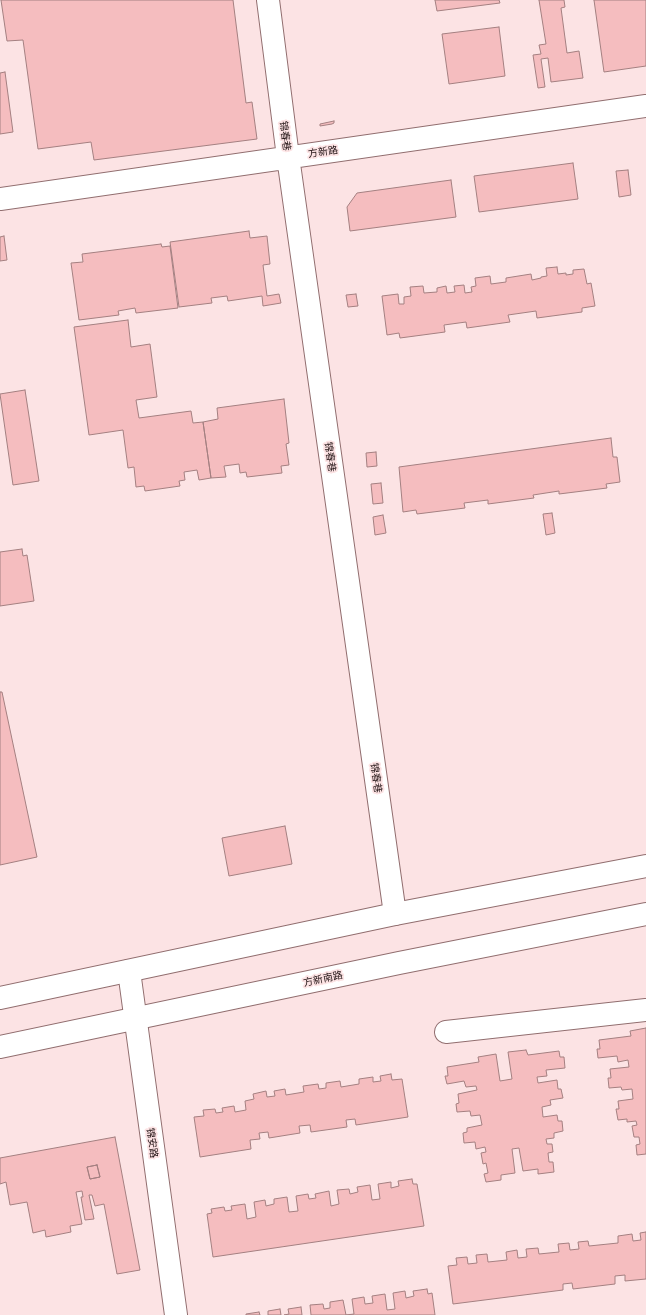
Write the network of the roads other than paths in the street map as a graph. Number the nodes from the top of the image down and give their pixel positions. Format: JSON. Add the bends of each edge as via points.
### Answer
{"nodes":[{"id":1,"x":268,"y":0,"type":"edge"},
{"id":2,"x":646,"y":106,"type":"edge"},
{"id":3,"x":288,"y":157,"type":"junction"},
{"id":4,"x":0,"y":199,"type":"edge"},
{"id":5,"x":646,"y":866,"type":"edge"},
{"id":6,"x":395,"y":914,"type":"junction"},
{"id":7,"x":646,"y":914,"type":"edge"},
{"id":8,"x":128,"y":971,"type":"junction"},
{"id":9,"x":0,"y":998,"type":"edge"},
{"id":10,"x":646,"y":1010,"type":"edge"},
{"id":11,"x":135,"y":1019,"type":"junction"},
{"id":12,"x":446,"y":1032,"type":"dead end"},
{"id":13,"x":0,"y":1047,"type":"edge"},
{"id":14,"x":176,"y":1315,"type":"edge"}],
"edges":[{"from":1,"to":3,"type":"street","name":"锦春巷"},
{"from":2,"to":3,"type":"street","name":"方新路"},
{"from":3,"to":4,"type":"street","name":"方新路"},
{"from":3,"to":6,"type":"street","name":"锦春巷"},
{"from":5,"to":6,"type":"street"},
{"from":6,"to":8,"type":"street"},
{"from":7,"to":11,"type":"street","name":"方新南路"},
{"from":8,"to":9,"type":"street"},
{"from":8,"to":11,"type":"street","name":"锦安路"},
{"from":10,"to":12,"type":"street"},
{"from":11,"to":13,"type":"street","name":"方新南路"},
{"from":11,"to":14,"type":"street","name":"锦安路"}]}
